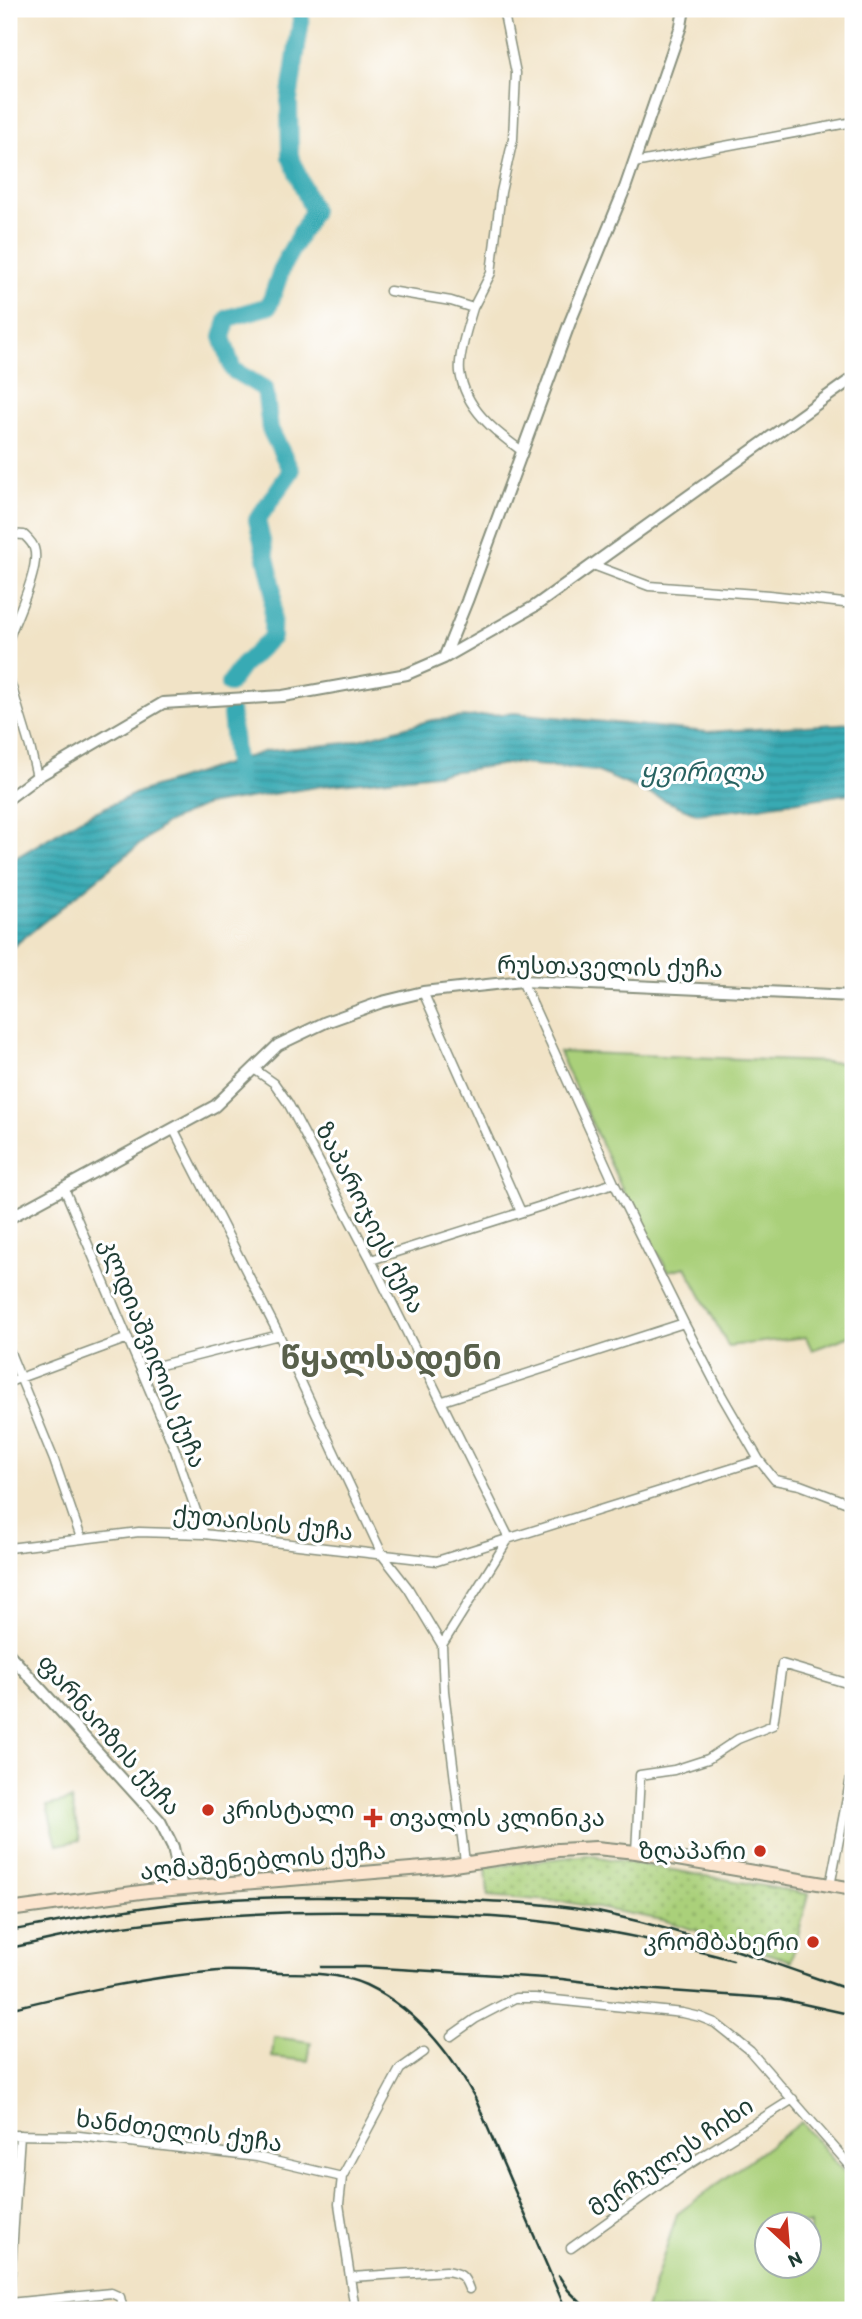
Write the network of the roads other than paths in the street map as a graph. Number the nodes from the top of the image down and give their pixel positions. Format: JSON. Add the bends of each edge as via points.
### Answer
{"nodes":[{"id":1,"x":503,"y":9,"type":"edge"},
{"id":2,"x":684,"y":9,"type":"edge"},
{"id":3,"x":853,"y":122,"type":"edge"},
{"id":4,"x":634,"y":163,"type":"junction"},
{"id":5,"x":390,"y":291,"type":"dead end"},
{"id":6,"x":473,"y":308,"type":"junction"},
{"id":7,"x":853,"y":378,"type":"edge"},
{"id":8,"x":522,"y":451,"type":"junction"},
{"id":9,"x":9,"y":534,"type":"edge"},
{"id":10,"x":593,"y":565,"type":"junction"},
{"id":11,"x":853,"y":604,"type":"edge"},
{"id":12,"x":9,"y":638,"type":"edge"},
{"id":13,"x":444,"y":658,"type":"junction"},
{"id":14,"x":9,"y":678,"type":"edge"},
{"id":15,"x":37,"y":777,"type":"junction"},
{"id":16,"x":9,"y":797,"type":"edge"},
{"id":17,"x":522,"y":981,"type":"junction"},
{"id":18,"x":423,"y":992,"type":"junction"},
{"id":19,"x":853,"y":996,"type":"edge"},
{"id":20,"x":254,"y":1069,"type":"junction"},
{"id":21,"x":174,"y":1130,"type":"junction"},
{"id":22,"x":614,"y":1183,"type":"junction"},
{"id":23,"x":64,"y":1188,"type":"junction"},
{"id":24,"x":521,"y":1212,"type":"junction"},
{"id":25,"x":9,"y":1217,"type":"edge"},
{"id":26,"x":371,"y":1260,"type":"junction"},
{"id":27,"x":684,"y":1323,"type":"junction"},
{"id":28,"x":279,"y":1335,"type":"junction"},
{"id":29,"x":128,"y":1338,"type":"junction"},
{"id":30,"x":9,"y":1350,"type":"edge"},
{"id":31,"x":141,"y":1370,"type":"junction"},
{"id":32,"x":21,"y":1378,"type":"junction"},
{"id":33,"x":9,"y":1382,"type":"edge"},
{"id":34,"x":443,"y":1401,"type":"junction"},
{"id":35,"x":759,"y":1460,"type":"junction"},
{"id":36,"x":853,"y":1505,"type":"edge"},
{"id":37,"x":204,"y":1534,"type":"junction"},
{"id":38,"x":81,"y":1538,"type":"junction"},
{"id":39,"x":509,"y":1538,"type":"junction"},
{"id":40,"x":9,"y":1548,"type":"edge"},
{"id":41,"x":383,"y":1556,"type":"junction"},
{"id":42,"x":442,"y":1645,"type":"junction"},
{"id":43,"x":9,"y":1654,"type":"edge"},
{"id":44,"x":853,"y":1685,"type":"edge"},
{"id":45,"x":853,"y":1767,"type":"edge"},
{"id":46,"x":636,"y":1852,"type":"junction"},
{"id":47,"x":466,"y":1862,"type":"junction"},
{"id":48,"x":830,"y":1886,"type":"junction"},
{"id":49,"x":182,"y":1888,"type":"junction"},
{"id":50,"x":853,"y":1889,"type":"edge"},
{"id":51,"x":9,"y":1910,"type":"edge"},
{"id":52,"x":451,"y":2036,"type":"dead end"},
{"id":53,"x":424,"y":2052,"type":"dead end"},
{"id":54,"x":793,"y":2099,"type":"junction"},
{"id":55,"x":9,"y":2135,"type":"edge"},
{"id":56,"x":20,"y":2135,"type":"junction"},
{"id":57,"x":853,"y":2169,"type":"edge"},
{"id":58,"x":342,"y":2178,"type":"junction"},
{"id":59,"x":571,"y":2248,"type":"dead end"},
{"id":60,"x":351,"y":2277,"type":"junction"},
{"id":61,"x":469,"y":2289,"type":"dead end"},
{"id":62,"x":9,"y":2298,"type":"edge"},
{"id":63,"x":9,"y":2304,"type":"edge"},
{"id":64,"x":123,"y":2309,"type":"edge"},
{"id":65,"x":355,"y":2310,"type":"edge"}],
"edges":[{"from":1,"to":6,"type":"street","via":[[516,73],[513,139],[491,273]]},
{"from":2,"to":4,"type":"street"},
{"from":3,"to":4,"type":"street"},
{"from":4,"to":8,"type":"street"},
{"from":5,"to":6,"type":"street"},
{"from":6,"to":8,"type":"street","via":[[460,370],[466,397],[496,432]]},
{"from":7,"to":10,"type":"street"},
{"from":8,"to":13,"type":"street"},
{"from":9,"to":12,"type":"street","via":[[24,535],[30,541],[35,565]]},
{"from":10,"to":11,"type":"street","via":[[649,586]]},
{"from":10,"to":13,"type":"street","via":[[535,606]]},
{"from":13,"to":15,"type":"street","via":[[407,674],[283,696],[163,703]]},
{"from":14,"to":15,"type":"street"},
{"from":15,"to":16,"type":"street"},
{"from":17,"to":18,"type":"street","name":"რუსთაველის ქუჩა"},
{"from":17,"to":19,"type":"street","name":"რუსთაველის ქუჩა"},
{"from":17,"to":22,"type":"street"},
{"from":18,"to":20,"type":"street","name":"რუსთაველის ქუჩა","via":[[326,1022],[278,1045]]},
{"from":18,"to":24,"type":"street"},
{"from":20,"to":21,"type":"street","name":"რუსთაველის ქუჩა","via":[[215,1106]]},
{"from":20,"to":26,"type":"street","name":"ზაპაროჯიეს ქუჩა","via":[[274,1083],[288,1103]]},
{"from":21,"to":23,"type":"street","name":"რუსთაველის ქუჩა"},
{"from":21,"to":28,"type":"street"},
{"from":22,"to":24,"type":"street"},
{"from":22,"to":27,"type":"street"},
{"from":23,"to":25,"type":"street","name":"რუსთაველის ქუჩა"},
{"from":23,"to":29,"type":"street","name":"კლდიაშვილის ქუჩა"},
{"from":24,"to":26,"type":"street"},
{"from":26,"to":34,"type":"street","name":"ზაპაროჯიეს ქუჩა"},
{"from":27,"to":34,"type":"street"},
{"from":27,"to":35,"type":"street"},
{"from":28,"to":31,"type":"street"},
{"from":28,"to":41,"type":"street"},
{"from":29,"to":31,"type":"street","name":"კლდიაშვილის ქუჩა"},
{"from":29,"to":32,"type":"street"},
{"from":30,"to":32,"type":"street"},
{"from":31,"to":37,"type":"street","name":"კლდიაშვილის ქუჩა"},
{"from":32,"to":33,"type":"street"},
{"from":32,"to":38,"type":"street"},
{"from":34,"to":39,"type":"street","name":"ზაპაროჯიეს ქუჩა"},
{"from":35,"to":36,"type":"street","via":[[775,1480]]},
{"from":35,"to":39,"type":"street","name":"ქუთაისის ქუჩა"},
{"from":37,"to":38,"type":"street","name":"ქუთაისის ქუჩა","via":[[139,1532]]},
{"from":37,"to":41,"type":"street","name":"ქუთაისის ქუჩა"},
{"from":38,"to":40,"type":"street","name":"ქუთაისის ქუჩა"},
{"from":39,"to":41,"type":"street","name":"ქუთაისის ქუჩა","via":[[437,1561]]},
{"from":39,"to":42,"type":"street"},
{"from":41,"to":42,"type":"street"},
{"from":42,"to":47,"type":"street"},
{"from":43,"to":49,"type":"street","name":"ფარნაოზის ქუჩა","via":[[160,1821],[173,1847]]},
{"from":44,"to":46,"type":"street","via":[[782,1664],[773,1726],[738,1739],[708,1759],[640,1775]]},
{"from":45,"to":48,"type":"street"},
{"from":46,"to":47,"type":"main road","name":"აღმაშენებლის ქუჩა","via":[[558,1850]]},
{"from":46,"to":48,"type":"main road","name":"აღმაშენებლის ქუჩა"},
{"from":47,"to":49,"type":"main road","name":"აღმაშენებლის ქუჩა"},
{"from":48,"to":50,"type":"main road","name":"აღმაშენებლის ქუჩა"},
{"from":49,"to":51,"type":"main road","name":"აღმაშენებლის ქუჩა"},
{"from":52,"to":54,"type":"street","via":[[515,1998],[683,2013],[715,2023],[731,2035]]},
{"from":53,"to":58,"type":"street","via":[[400,2069]]},
{"from":54,"to":57,"type":"street"},
{"from":54,"to":59,"type":"street","name":"მერჩულეს ჩიხი","via":[[680,2170]]},
{"from":55,"to":56,"type":"street","name":"ხანძთელის ქუჩა"},
{"from":56,"to":58,"type":"street","name":"ხანძთელის ქუჩა","via":[[79,2136],[257,2157]]},
{"from":56,"to":62,"type":"street"},
{"from":58,"to":60,"type":"street","via":[[339,2204]]},
{"from":60,"to":61,"type":"street","via":[[446,2271],[459,2273]]},
{"from":60,"to":65,"type":"street"},
{"from":63,"to":64,"type":"street","via":[[111,2293],[120,2297]]}]}
